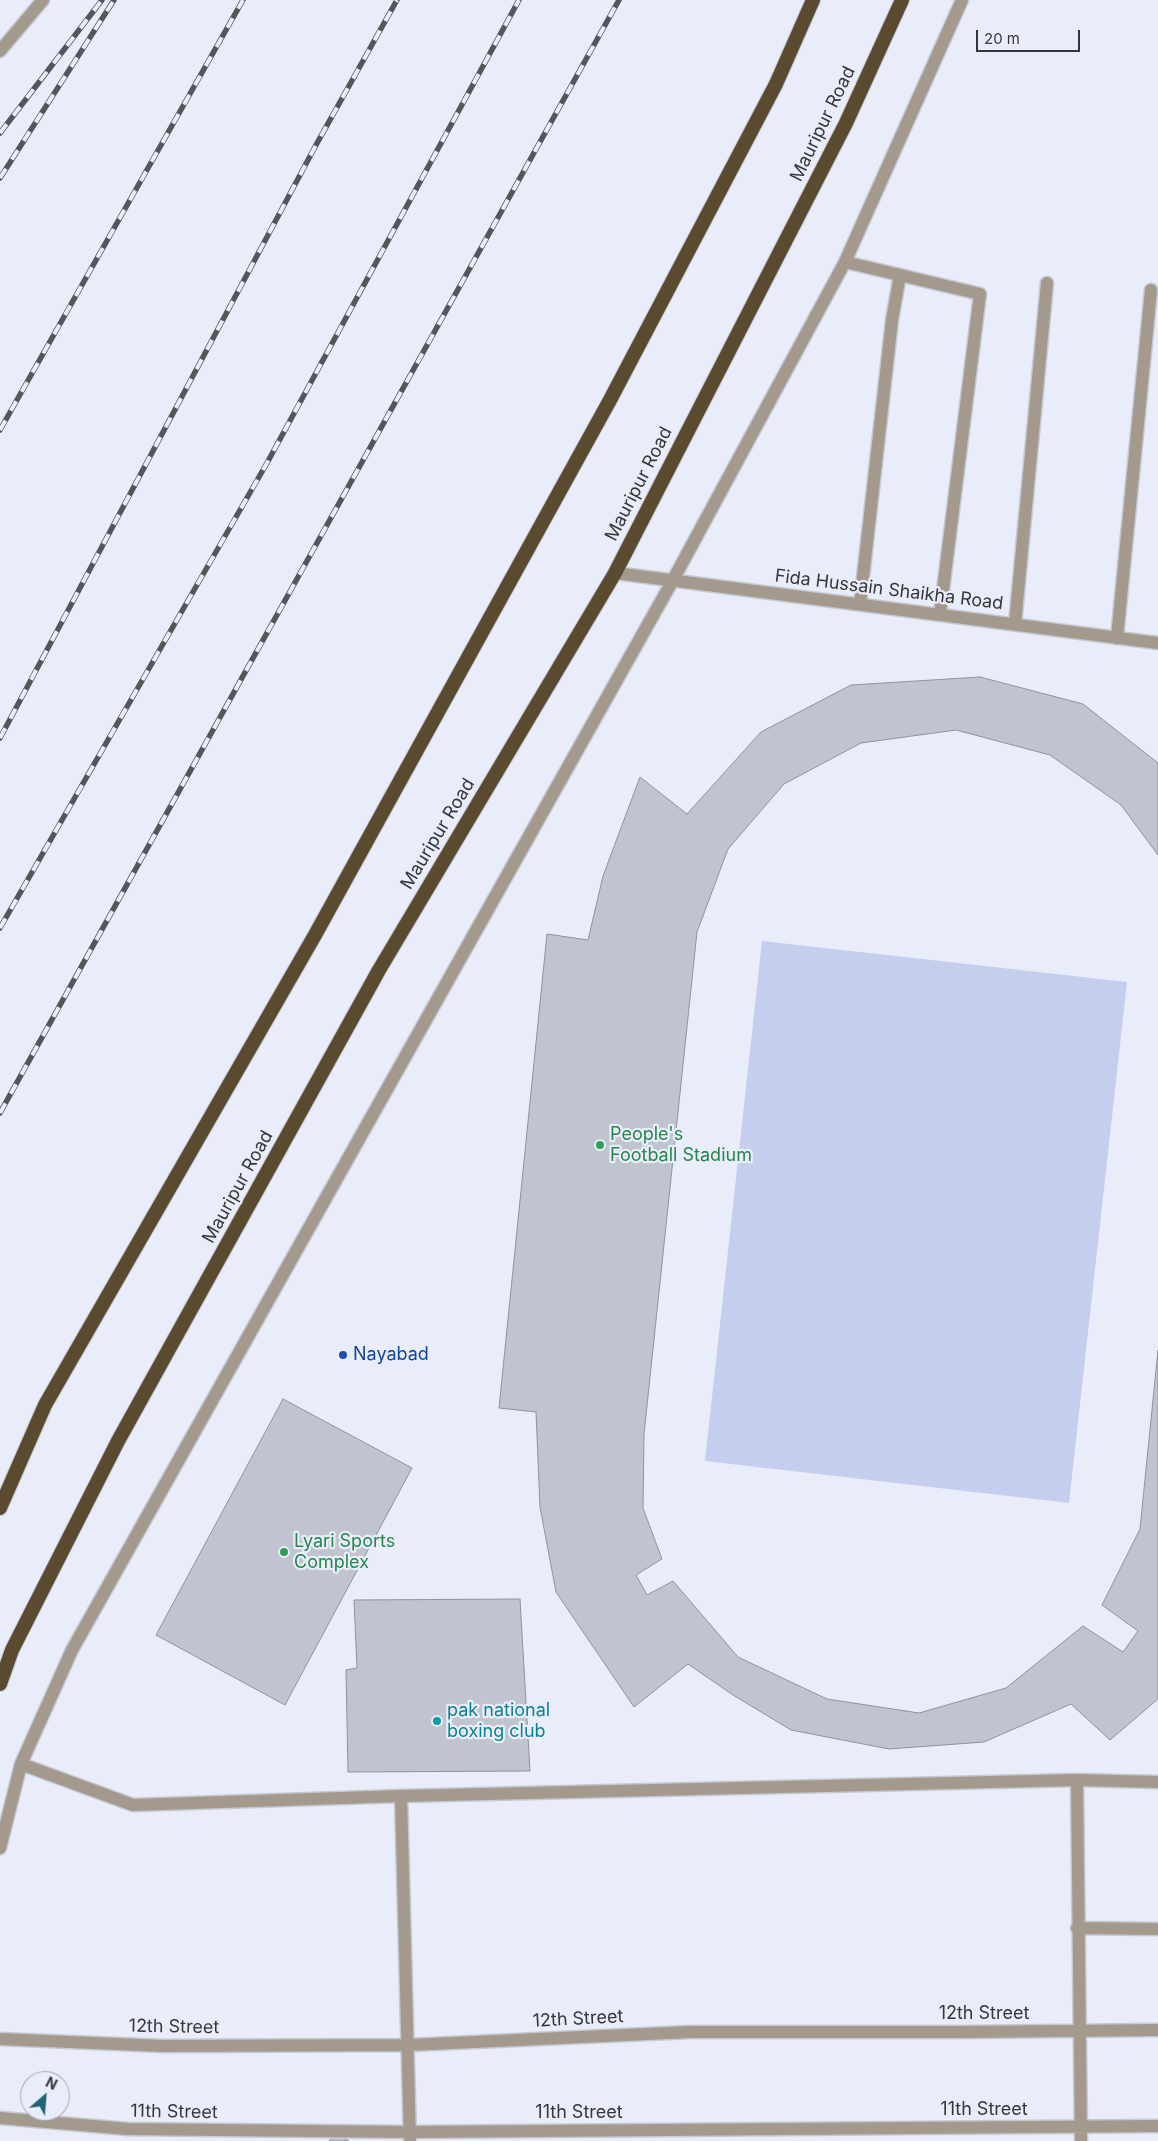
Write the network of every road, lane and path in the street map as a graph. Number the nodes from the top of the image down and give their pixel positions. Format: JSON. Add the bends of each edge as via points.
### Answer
{"nodes":[{"id":1,"x":43,"y":0,"type":"edge"},
{"id":2,"x":813,"y":0,"type":"edge"},
{"id":3,"x":902,"y":0,"type":"edge"},
{"id":4,"x":962,"y":0,"type":"edge"},
{"id":5,"x":0,"y":51,"type":"edge"},
{"id":6,"x":845,"y":262,"type":"junction"},
{"id":7,"x":900,"y":275,"type":"junction"},
{"id":8,"x":1047,"y":283,"type":"dead end"},
{"id":9,"x":1151,"y":290,"type":"dead end"},
{"id":10,"x":615,"y":573,"type":"junction"},
{"id":11,"x":673,"y":580,"type":"junction"},
{"id":12,"x":860,"y":604,"type":"junction"},
{"id":13,"x":940,"y":614,"type":"junction"},
{"id":14,"x":1015,"y":624,"type":"junction"},
{"id":15,"x":1117,"y":638,"type":"junction"},
{"id":16,"x":1158,"y":643,"type":"edge"},
{"id":17,"x":0,"y":1508,"type":"edge"},
{"id":18,"x":0,"y":1684,"type":"edge"},
{"id":19,"x":22,"y":1764,"type":"junction"},
{"id":20,"x":1077,"y":1780,"type":"junction"},
{"id":21,"x":1158,"y":1782,"type":"edge"},
{"id":22,"x":401,"y":1796,"type":"junction"},
{"id":23,"x":0,"y":1848,"type":"edge"},
{"id":24,"x":1077,"y":1928,"type":"junction"},
{"id":25,"x":1158,"y":1929,"type":"edge"},
{"id":26,"x":1158,"y":2030,"type":"edge"},
{"id":27,"x":1079,"y":2031,"type":"junction"},
{"id":28,"x":0,"y":2039,"type":"edge"},
{"id":29,"x":409,"y":2044,"type":"junction"},
{"id":30,"x":0,"y":2118,"type":"edge"},
{"id":31,"x":1080,"y":2126,"type":"junction"},
{"id":32,"x":1158,"y":2126,"type":"edge"},
{"id":33,"x":410,"y":2136,"type":"edge"},
{"id":34,"x":1081,"y":2141,"type":"edge"}],
"edges":[{"from":1,"to":5,"type":"street"},
{"from":2,"to":17,"type":"highway","via":[[776,84],[610,400],[315,935],[45,1406]]},
{"from":3,"to":10,"type":"highway","name":"Mauripur Road","via":[[846,123]]},
{"from":4,"to":6,"type":"street"},
{"from":6,"to":7,"type":"street"},
{"from":6,"to":11,"type":"street"},
{"from":7,"to":12,"type":"street","via":[[892,320]]},
{"from":7,"to":13,"type":"street","via":[[980,294]]},
{"from":8,"to":14,"type":"street"},
{"from":9,"to":15,"type":"street"},
{"from":10,"to":11,"type":"street","name":"Fida Hussain Shaikha Road"},
{"from":10,"to":18,"type":"highway","name":"Mauripur Road","via":[[369,987],[118,1442],[12,1650]]},
{"from":11,"to":12,"type":"street","name":"Fida Hussain Shaikha Road"},
{"from":11,"to":19,"type":"street","via":[[72,1650]]},
{"from":12,"to":13,"type":"street","name":"Fida Hussain Shaikha Road"},
{"from":13,"to":14,"type":"street","name":"Fida Hussain Shaikha Road"},
{"from":14,"to":15,"type":"street","name":"Fida Hussain Shaikha Road"},
{"from":15,"to":16,"type":"street","name":"Fida Hussain Shaikha Road"},
{"from":19,"to":22,"type":"street","via":[[132,1805]]},
{"from":19,"to":23,"type":"street"},
{"from":20,"to":21,"type":"street"},
{"from":20,"to":22,"type":"street"},
{"from":20,"to":24,"type":"street"},
{"from":22,"to":29,"type":"street"},
{"from":24,"to":25,"type":"street"},
{"from":24,"to":27,"type":"street"},
{"from":26,"to":27,"type":"street","name":"12th Street"},
{"from":27,"to":29,"type":"street","name":"12th Street","via":[[690,2032]]},
{"from":27,"to":31,"type":"street"},
{"from":28,"to":29,"type":"street","name":"12th Street","via":[[164,2046]]},
{"from":29,"to":33,"type":"street"},
{"from":30,"to":33,"type":"street","name":"11th Street","via":[[128,2129]]},
{"from":31,"to":32,"type":"street","name":"11th Street"},
{"from":31,"to":33,"type":"street","name":"11th Street"},
{"from":31,"to":34,"type":"street"}]}
